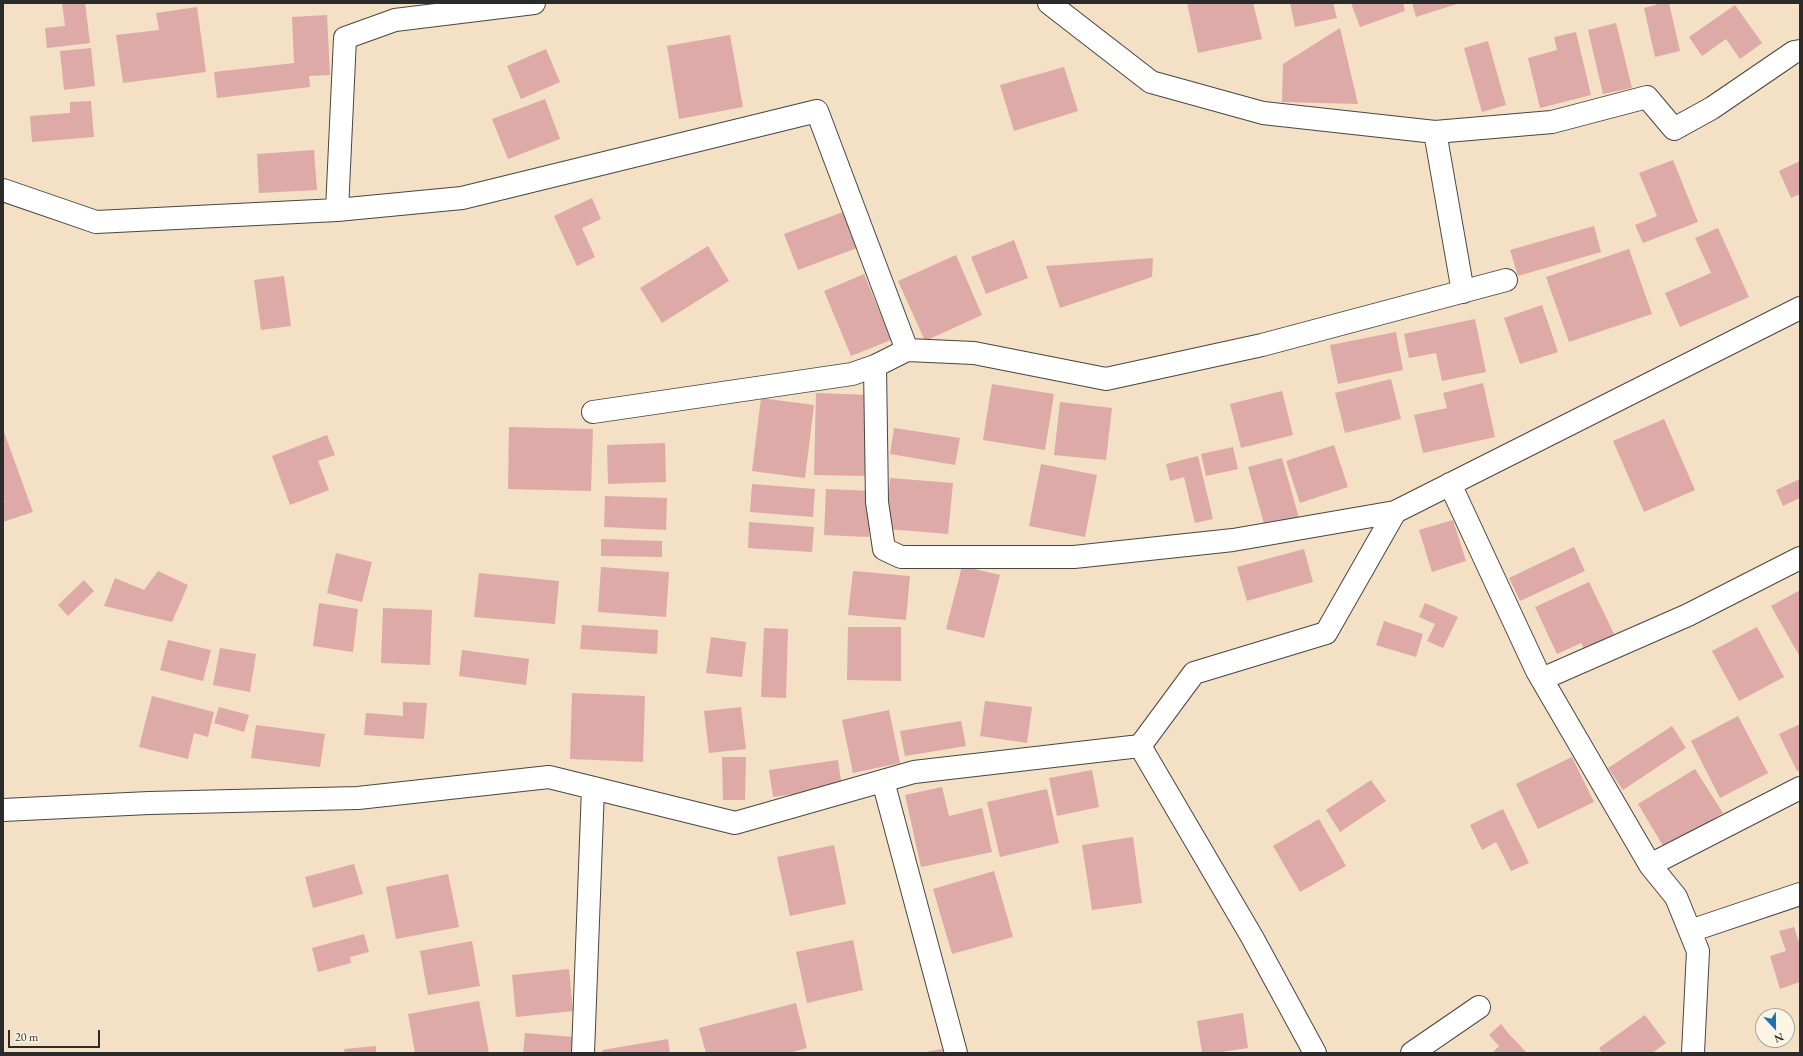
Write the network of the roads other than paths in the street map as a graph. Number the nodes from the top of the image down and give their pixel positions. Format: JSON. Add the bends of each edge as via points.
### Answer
{"nodes":[{"id":1,"x":534,"y":3,"type":"edge"},
{"id":2,"x":1048,"y":3,"type":"edge"},
{"id":3,"x":1800,"y":51,"type":"edge"},
{"id":4,"x":1435,"y":132,"type":"junction"},
{"id":5,"x":3,"y":190,"type":"edge"},
{"id":6,"x":337,"y":210,"type":"junction"},
{"id":7,"x":1506,"y":280,"type":"dead end"},
{"id":8,"x":1463,"y":292,"type":"junction"},
{"id":9,"x":1800,"y":308,"type":"edge"},
{"id":10,"x":907,"y":350,"type":"junction"},
{"id":11,"x":875,"y":366,"type":"junction"},
{"id":12,"x":593,"y":412,"type":"dead end"},
{"id":13,"x":1450,"y":484,"type":"junction"},
{"id":14,"x":1395,"y":512,"type":"junction"},
{"id":15,"x":1800,"y":558,"type":"edge"},
{"id":16,"x":1542,"y":679,"type":"junction"},
{"id":17,"x":1140,"y":746,"type":"junction"},
{"id":18,"x":883,"y":781,"type":"junction"},
{"id":19,"x":593,"y":788,"type":"junction"},
{"id":20,"x":1800,"y":788,"type":"edge"},
{"id":21,"x":3,"y":810,"type":"edge"},
{"id":22,"x":1650,"y":865,"type":"junction"},
{"id":23,"x":1800,"y":894,"type":"edge"},
{"id":24,"x":1690,"y":932,"type":"junction"},
{"id":25,"x":1479,"y":1007,"type":"dead end"},
{"id":26,"x":1311,"y":1052,"type":"edge"},
{"id":27,"x":583,"y":1053,"type":"edge"},
{"id":28,"x":956,"y":1053,"type":"edge"},
{"id":29,"x":1412,"y":1053,"type":"edge"},
{"id":30,"x":1693,"y":1053,"type":"edge"}],
"edges":[{"from":1,"to":6,"type":"street","via":[[395,20],[345,38]]},
{"from":2,"to":4,"type":"street","via":[[1151,82],[1262,113]]},
{"from":3,"to":4,"type":"street","via":[[1794,52],[1712,108],[1674,129],[1647,97],[1552,122]]},
{"from":4,"to":8,"type":"street"},
{"from":5,"to":6,"type":"street","via":[[96,222]]},
{"from":6,"to":10,"type":"street","via":[[462,198],[817,111]]},
{"from":7,"to":8,"type":"street"},
{"from":8,"to":10,"type":"street","via":[[1262,345],[1106,379],[974,353]]},
{"from":9,"to":13,"type":"street"},
{"from":10,"to":11,"type":"street"},
{"from":11,"to":12,"type":"street","via":[[852,374]]},
{"from":11,"to":14,"type":"street","via":[[877,502],[884,549],[902,557],[1074,557],[1233,540]]},
{"from":13,"to":14,"type":"street"},
{"from":13,"to":16,"type":"street"},
{"from":14,"to":17,"type":"street","via":[[1326,633],[1194,673]]},
{"from":15,"to":16,"type":"street","via":[[1688,615]]},
{"from":16,"to":22,"type":"street"},
{"from":17,"to":18,"type":"street","via":[[914,772]]},
{"from":17,"to":26,"type":"street","via":[[1252,937]]},
{"from":18,"to":19,"type":"street","via":[[735,823]]},
{"from":18,"to":28,"type":"street"},
{"from":19,"to":21,"type":"street","via":[[549,777],[358,798],[150,803]]},
{"from":19,"to":27,"type":"street"},
{"from":20,"to":22,"type":"street"},
{"from":22,"to":24,"type":"street","via":[[1676,897]]},
{"from":23,"to":24,"type":"street"},
{"from":24,"to":30,"type":"street","via":[[1698,951]]},
{"from":25,"to":29,"type":"street"}]}
